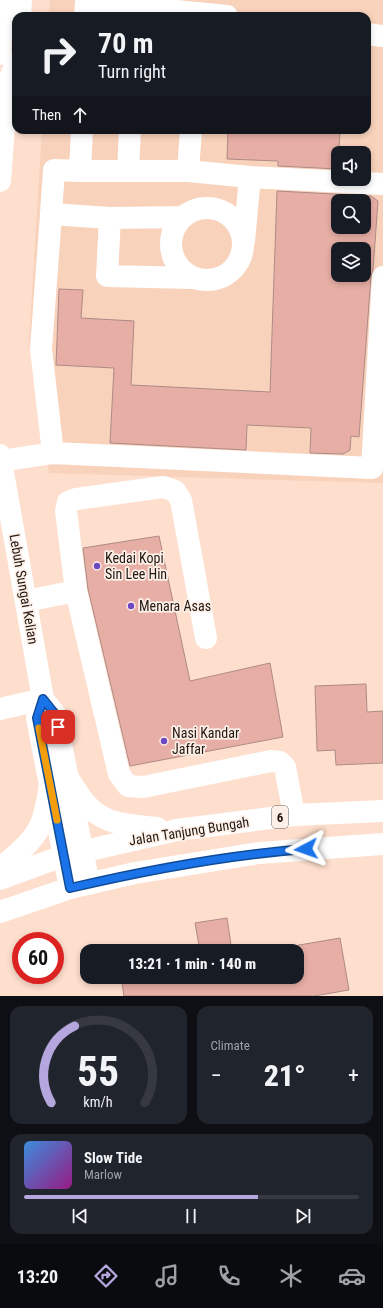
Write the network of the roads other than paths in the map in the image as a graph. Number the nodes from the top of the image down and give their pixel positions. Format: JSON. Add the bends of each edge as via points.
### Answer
{"nodes":[{"id":1,"x":3,"y":0,"type":"edge"},
{"id":2,"x":21,"y":0,"type":"edge"},
{"id":3,"x":135,"y":11,"type":"edge"},
{"id":4,"x":20,"y":12,"type":"edge"},
{"id":5,"x":85,"y":12,"type":"edge"},
{"id":6,"x":156,"y":12,"type":"edge"},
{"id":7,"x":371,"y":34,"type":"edge"},
{"id":8,"x":383,"y":36,"type":"edge"},
{"id":9,"x":0,"y":55,"type":"edge"},
{"id":10,"x":12,"y":73,"type":"edge"},
{"id":11,"x":7,"y":87,"type":"junction"},
{"id":12,"x":82,"y":134,"type":"edge"},
{"id":13,"x":130,"y":134,"type":"edge"},
{"id":14,"x":191,"y":134,"type":"edge"},
{"id":15,"x":80,"y":170,"type":"junction"},
{"id":16,"x":128,"y":171,"type":"junction"},
{"id":17,"x":188,"y":172,"type":"junction"},
{"id":18,"x":250,"y":177,"type":"junction"},
{"id":19,"x":0,"y":181,"type":"edge"},
{"id":20,"x":383,"y":184,"type":"edge"},
{"id":21,"x":51,"y":214,"type":"junction"},
{"id":22,"x":183,"y":217,"type":"junction"},
{"id":23,"x":110,"y":218,"type":"junction"},
{"id":24,"x":244,"y":244,"type":"junction"},
{"id":25,"x":383,"y":277,"type":"edge"},
{"id":26,"x":193,"y":278,"type":"junction"},
{"id":27,"x":53,"y":453,"type":"junction"},
{"id":28,"x":1,"y":458,"type":"edge"},
{"id":29,"x":6,"y":519,"type":"edge"},
{"id":30,"x":76,"y":591,"type":"junction"},
{"id":31,"x":26,"y":601,"type":"junction"},
{"id":32,"x":206,"y":638,"type":"dead end"},
{"id":33,"x":43,"y":699,"type":"junction"},
{"id":34,"x":0,"y":709,"type":"edge"},
{"id":35,"x":59,"y":781,"type":"junction"},
{"id":36,"x":383,"y":811,"type":"edge"},
{"id":37,"x":294,"y":815,"type":"junction"},
{"id":38,"x":177,"y":830,"type":"junction"},
{"id":39,"x":383,"y":844,"type":"edge"},
{"id":40,"x":73,"y":853,"type":"junction"},
{"id":41,"x":0,"y":869,"type":"edge"},
{"id":42,"x":0,"y":879,"type":"edge"},
{"id":43,"x":79,"y":886,"type":"junction"},
{"id":44,"x":0,"y":912,"type":"edge"}],
"edges":[{"from":1,"to":9,"type":"main road"},
{"from":2,"to":4,"type":"main road"},
{"from":3,"to":5,"type":"main road","via":[[86,2]]},
{"from":3,"to":6,"type":"main road"},
{"from":7,"to":8,"type":"main road"},
{"from":9,"to":11,"type":"main road"},
{"from":10,"to":11,"type":"main road"},
{"from":11,"to":19,"type":"main road"},
{"from":12,"to":15,"type":"main road"},
{"from":13,"to":16,"type":"main road"},
{"from":14,"to":17,"type":"main road"},
{"from":15,"to":16,"type":"main road"},
{"from":15,"to":21,"type":"main road","via":[[54,170]]},
{"from":16,"to":17,"type":"main road"},
{"from":17,"to":18,"type":"main road"},
{"from":18,"to":20,"type":"main road"},
{"from":18,"to":24,"type":"main road"},
{"from":21,"to":23,"type":"main road"},
{"from":21,"to":27,"type":"main road","via":[[41,349]]},
{"from":22,"to":23,"type":"main road"},
{"from":22,"to":24,"type":"main road","via":[[205,208],[216,209],[236,222],[242,232]]},
{"from":22,"to":26,"type":"main road","via":[[174,232],[171,250],[175,262],[183,272]]},
{"from":23,"to":26,"type":"main road","via":[[107,276]]},
{"from":24,"to":26,"type":"main road","via":[[237,266],[228,274],[217,280]]},
{"from":25,"to":27,"type":"main road","via":[[372,468]]},
{"from":27,"to":28,"type":"main road"},
{"from":28,"to":29,"type":"main road","name":"Lebuh Sungai Kelian"},
{"from":29,"to":31,"type":"main road","name":"Lebuh Sungai Kelian"},
{"from":30,"to":31,"type":"main road"},
{"from":30,"to":32,"type":"main road","via":[[66,511],[68,502],[163,487],[175,491],[181,500]]},
{"from":30,"to":37,"type":"main road","via":[[119,774],[128,786],[143,787],[271,761],[280,762],[285,767]]},
{"from":31,"to":33,"type":"main road","name":"Lebuh Sungai Kelian"},
{"from":33,"to":34,"type":"main road"},
{"from":33,"to":35,"type":"main road","name":"Lebuh Sungai Kelian","via":[[37,718]]},
{"from":35,"to":38,"type":"main road","via":[[103,818],[120,824]]},
{"from":35,"to":40,"type":"main road","name":"Lebuh Sungai Kelian"},
{"from":35,"to":41,"type":"main road","via":[[40,828],[27,845]]},
{"from":36,"to":37,"type":"main road","name":"Jalan Tanjung Bungah","number":"6"},
{"from":37,"to":38,"type":"main road","name":"Jalan Tanjung Bungah","number":"6"},
{"from":38,"to":40,"type":"main road","name":"Jalan Tanjung Bungah","number":"6"},
{"from":39,"to":43,"type":"main road","via":[[259,853],[135,873]]},
{"from":40,"to":42,"type":"main road","name":"Jalan Tanjung Bungah","number":"6"},
{"from":40,"to":43,"type":"main road","name":"Lebuh Sungai Kelian"},
{"from":43,"to":44,"type":"main road"}]}
